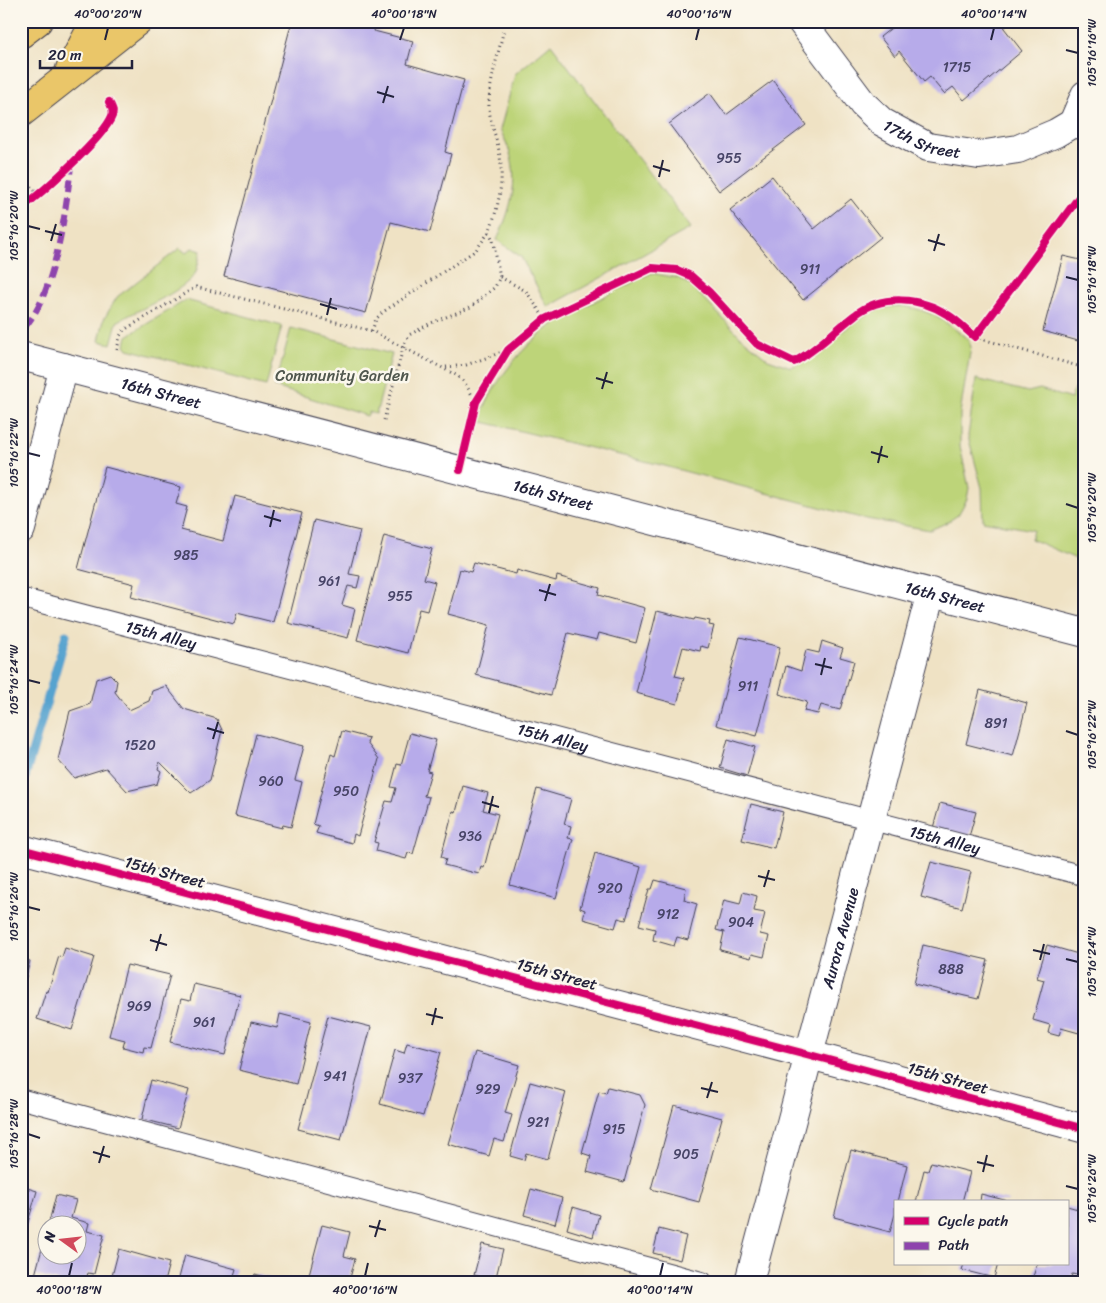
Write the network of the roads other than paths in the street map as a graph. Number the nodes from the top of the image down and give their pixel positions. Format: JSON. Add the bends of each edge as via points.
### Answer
{"nodes":[{"id":1,"x":38,"y":21,"type":"edge"},
{"id":2,"x":95,"y":21,"type":"edge"},
{"id":3,"x":138,"y":21,"type":"edge"},
{"id":4,"x":801,"y":21,"type":"edge"},
{"id":5,"x":21,"y":34,"type":"edge"},
{"id":6,"x":61,"y":83,"type":"junction"},
{"id":7,"x":1085,"y":95,"type":"edge"},
{"id":8,"x":21,"y":113,"type":"edge"},
{"id":9,"x":1079,"y":124,"type":"edge"},
{"id":10,"x":21,"y":356,"type":"edge"},
{"id":11,"x":64,"y":367,"type":"junction"},
{"id":12,"x":21,"y":530,"type":"edge"},
{"id":13,"x":931,"y":592,"type":"junction"},
{"id":14,"x":21,"y":598,"type":"edge"},
{"id":15,"x":1085,"y":633,"type":"edge"},
{"id":16,"x":872,"y":820,"type":"junction"},
{"id":17,"x":21,"y":849,"type":"edge"},
{"id":18,"x":1085,"y":876,"type":"edge"},
{"id":19,"x":810,"y":1054,"type":"junction"},
{"id":20,"x":21,"y":1099,"type":"edge"},
{"id":21,"x":1085,"y":1128,"type":"edge"},
{"id":22,"x":703,"y":1282,"type":"edge"},
{"id":23,"x":749,"y":1282,"type":"edge"}],
"edges":[{"from":1,"to":5,"type":"main road"},
{"from":2,"to":6,"type":"main road"},
{"from":3,"to":6,"type":"main road"},
{"from":4,"to":9,"type":"street","name":"17th Street","via":[[863,104],[882,122],[928,148],[979,155],[1018,150]]},
{"from":6,"to":8,"type":"main road"},
{"from":7,"to":9,"type":"street"},
{"from":10,"to":11,"type":"street","name":"16th Street"},
{"from":11,"to":12,"type":"street"},
{"from":11,"to":13,"type":"street","name":"16th Street"},
{"from":13,"to":15,"type":"street","name":"16th Street"},
{"from":13,"to":16,"type":"street","name":"Aurora Avenue"},
{"from":14,"to":16,"type":"lane","name":"15th Alley"},
{"from":16,"to":18,"type":"lane","name":"15th Alley"},
{"from":16,"to":19,"type":"street","name":"Aurora Avenue"},
{"from":17,"to":19,"type":"street","name":"15th Street"},
{"from":19,"to":21,"type":"street","name":"15th Street"},
{"from":19,"to":23,"type":"street","name":"Aurora Avenue"},
{"from":20,"to":22,"type":"lane"}]}
